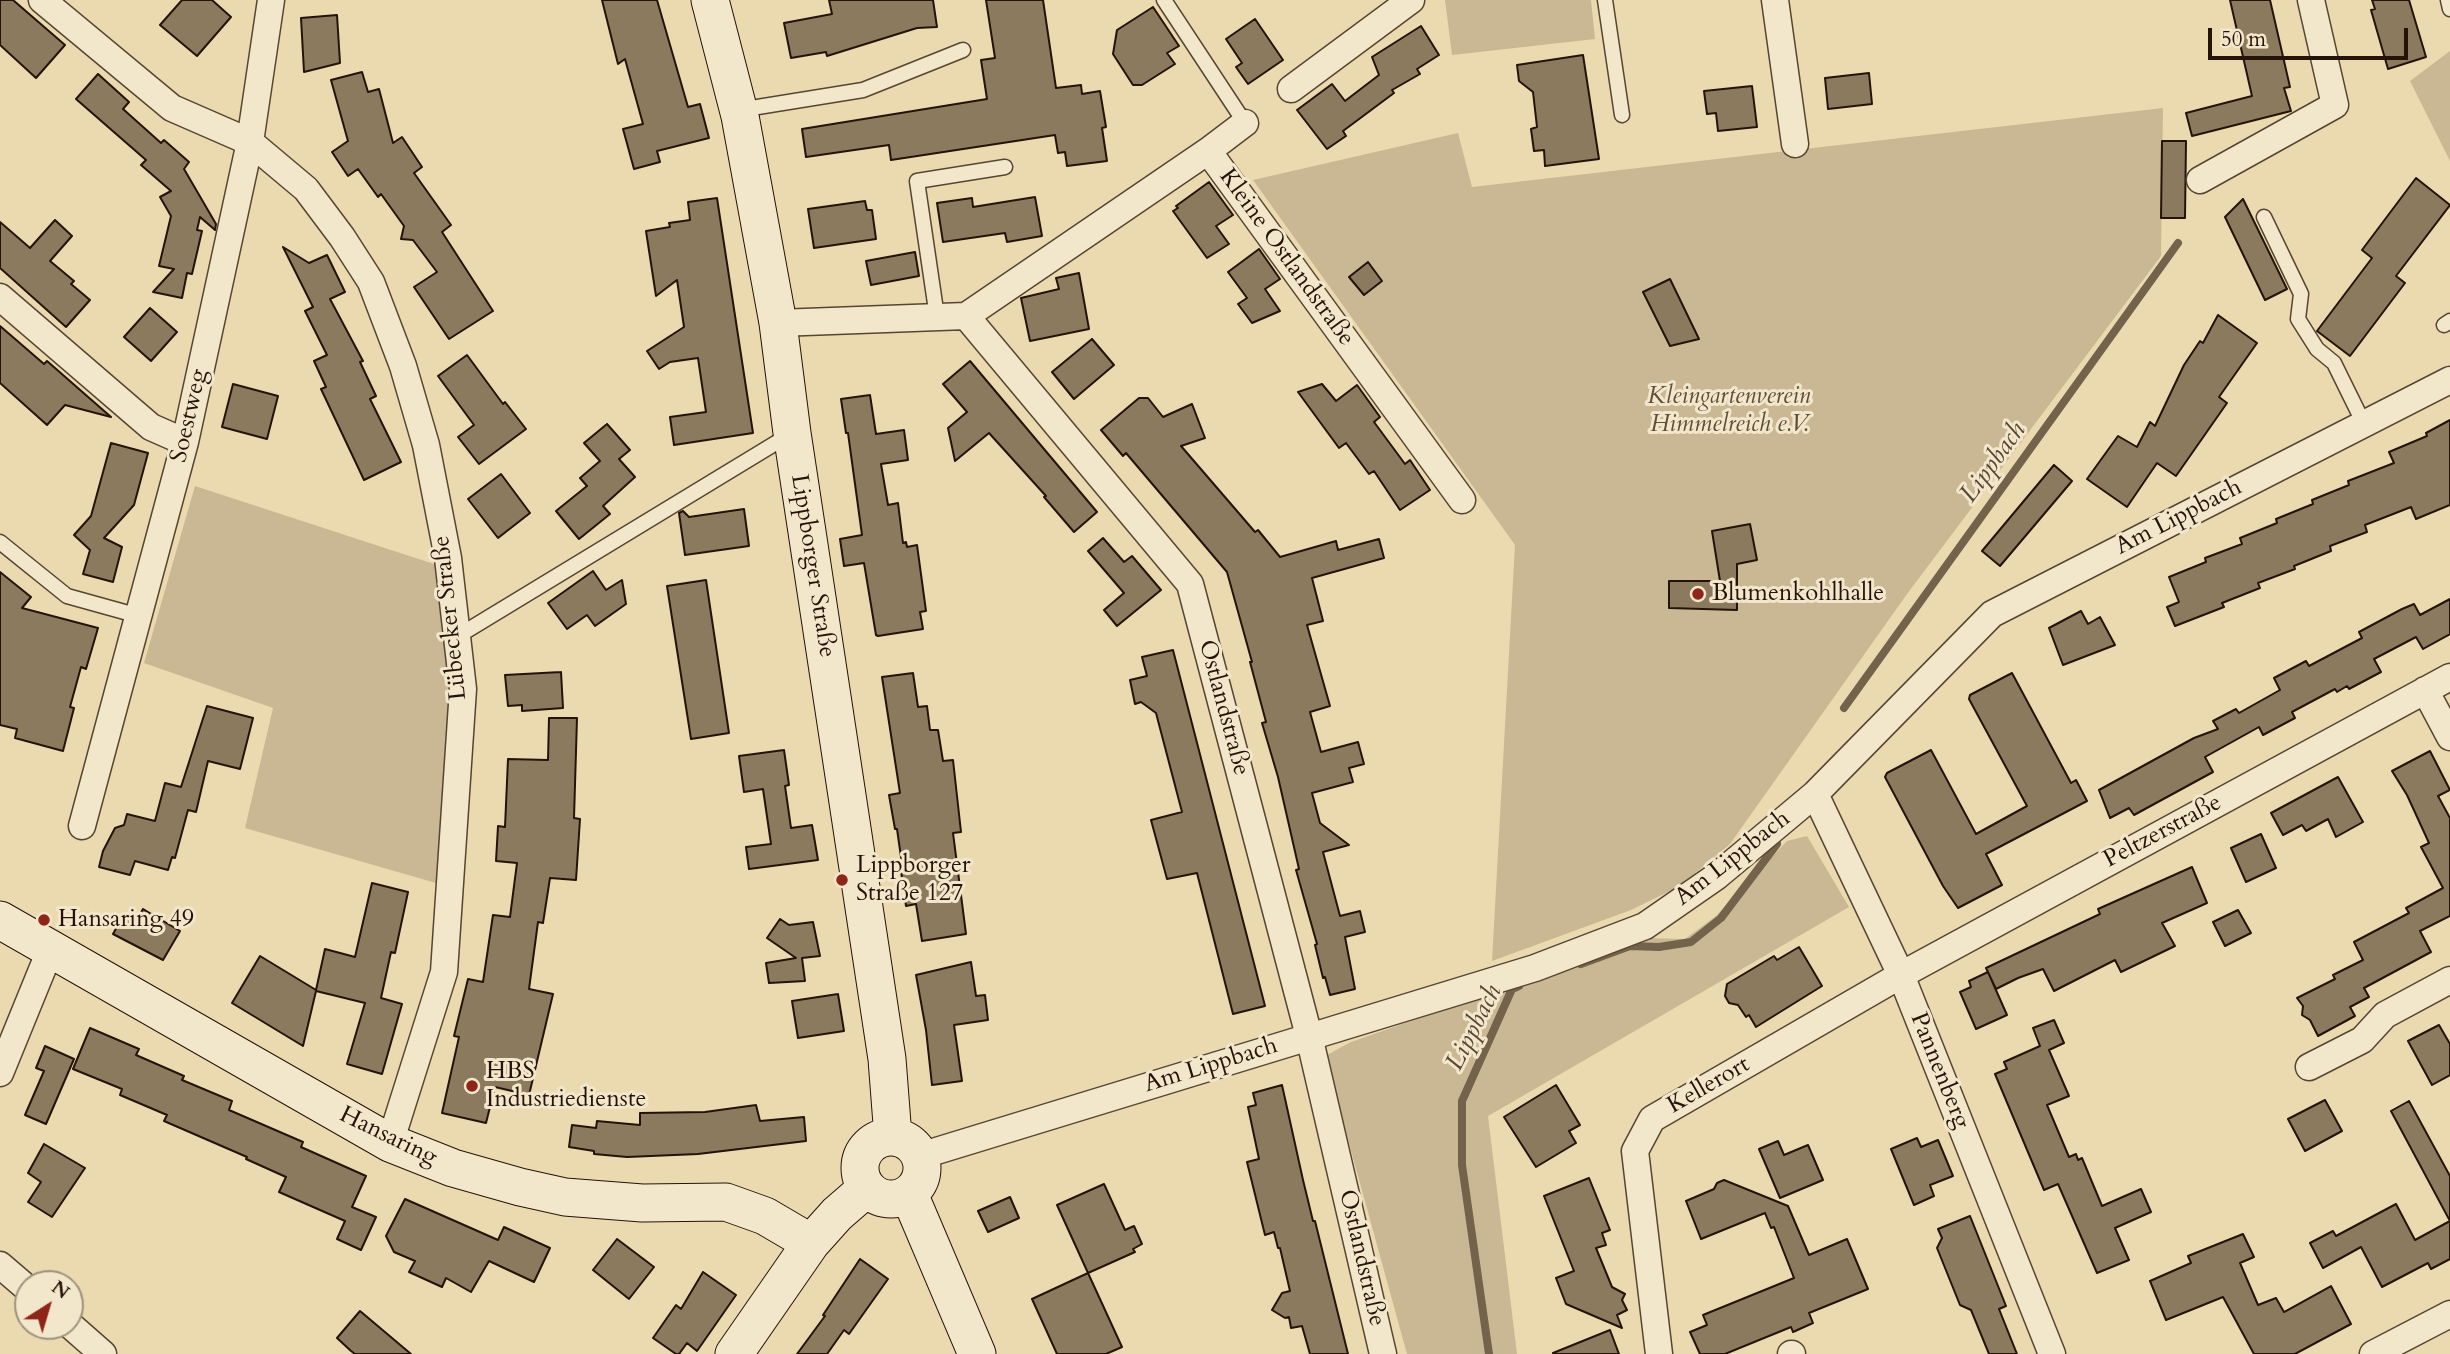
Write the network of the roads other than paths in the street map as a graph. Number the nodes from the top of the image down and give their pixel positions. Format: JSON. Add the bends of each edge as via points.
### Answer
{"nodes":[{"id":1,"x":42,"y":0,"type":"edge"},
{"id":2,"x":271,"y":0,"type":"edge"},
{"id":3,"x":710,"y":0,"type":"edge"},
{"id":4,"x":1164,"y":0,"type":"edge"},
{"id":5,"x":1410,"y":0,"type":"edge"},
{"id":6,"x":1605,"y":0,"type":"edge"},
{"id":7,"x":1775,"y":0,"type":"edge"},
{"id":8,"x":2311,"y":0,"type":"edge"},
{"id":9,"x":2448,"y":0,"type":"edge"},
{"id":10,"x":2450,"y":9,"type":"edge"},
{"id":11,"x":963,"y":50,"type":"dead end"},
{"id":12,"x":1291,"y":89,"type":"dead end"},
{"id":13,"x":738,"y":111,"type":"junction"},
{"id":14,"x":1622,"y":115,"type":"dead end"},
{"id":15,"x":1245,"y":123,"type":"joint"},
{"id":16,"x":250,"y":142,"type":"junction"},
{"id":17,"x":1795,"y":144,"type":"dead end"},
{"id":18,"x":1208,"y":151,"type":"junction"},
{"id":19,"x":1005,"y":167,"type":"dead end"},
{"id":20,"x":2200,"y":180,"type":"dead end"},
{"id":21,"x":2264,"y":218,"type":"dead end"},
{"id":22,"x":0,"y":297,"type":"edge"},
{"id":23,"x":965,"y":316,"type":"junction"},
{"id":24,"x":937,"y":317,"type":"junction"},
{"id":25,"x":778,"y":323,"type":"junction"},
{"id":26,"x":2450,"y":380,"type":"edge"},
{"id":27,"x":2364,"y":424,"type":"junction"},
{"id":28,"x":792,"y":433,"type":"junction"},
{"id":29,"x":185,"y":442,"type":"junction"},
{"id":30,"x":1462,"y":500,"type":"dead end"},
{"id":31,"x":0,"y":542,"type":"edge"},
{"id":32,"x":139,"y":616,"type":"junction"},
{"id":33,"x":458,"y":636,"type":"junction"},
{"id":34,"x":2450,"y":677,"type":"edge"},
{"id":35,"x":2425,"y":690,"type":"junction"},
{"id":36,"x":2450,"y":737,"type":"edge"},
{"id":37,"x":1815,"y":794,"type":"junction"},
{"id":38,"x":82,"y":825,"type":"dead end"},
{"id":39,"x":0,"y":920,"type":"edge"},
{"id":40,"x":51,"y":948,"type":"junction"},
{"id":41,"x":1901,"y":975,"type":"junction"},
{"id":42,"x":2450,"y":980,"type":"edge"},
{"id":43,"x":1310,"y":1036,"type":"junction"},
{"id":44,"x":2309,"y":1067,"type":"dead end"},
{"id":45,"x":0,"y":1073,"type":"edge"},
{"id":46,"x":390,"y":1143,"type":"junction"},
{"id":47,"x":907,"y":1147,"type":"junction"},
{"id":48,"x":867,"y":1188,"type":"junction"},
{"id":49,"x":909,"y":1194,"type":"junction"},
{"id":50,"x":811,"y":1243,"type":"junction"},
{"id":51,"x":0,"y":1265,"type":"edge"},
{"id":52,"x":14,"y":1277,"type":"edge"},
{"id":53,"x":2450,"y":1314,"type":"edge"},
{"id":54,"x":84,"y":1337,"type":"edge"},
{"id":55,"x":103,"y":1354,"type":"edge"},
{"id":56,"x":734,"y":1354,"type":"edge"},
{"id":57,"x":977,"y":1354,"type":"edge"},
{"id":58,"x":1383,"y":1354,"type":"edge"},
{"id":59,"x":1659,"y":1354,"type":"edge"},
{"id":60,"x":2052,"y":1354,"type":"edge"},
{"id":61,"x":2373,"y":1354,"type":"edge"}],
"edges":[{"from":1,"to":16,"type":"street","name":"Lübecker Straße","via":[[172,107]]},
{"from":2,"to":16,"type":"street","name":"Soestweg"},
{"from":3,"to":13,"type":"main road","name":"Lippborger Straße"},
{"from":4,"to":15,"type":"lane"},
{"from":5,"to":12,"type":"street"},
{"from":6,"to":14,"type":"lane"},
{"from":7,"to":17,"type":"street"},
{"from":8,"to":20,"type":"street","via":[[2335,106]]},
{"from":9,"to":10,"type":"lane"},
{"from":11,"to":13,"type":"lane","via":[[863,90]]},
{"from":13,"to":25,"type":"main road","name":"Lippborger Straße"},
{"from":15,"to":18,"type":"street"},
{"from":16,"to":29,"type":"street","name":"Soestweg"},
{"from":16,"to":33,"type":"street","name":"Lübecker Straße","via":[[306,190],[371,282],[426,445]]},
{"from":18,"to":23,"type":"street","name":"Kleine Ostlandstraße"},
{"from":18,"to":30,"type":"street","name":"Kleine Ostlandstraße"},
{"from":19,"to":24,"type":"lane","via":[[917,181]]},
{"from":21,"to":27,"type":"lane","via":[[2301,294],[2298,319],[2317,349],[2334,363]]},
{"from":22,"to":29,"type":"street","via":[[151,427]]},
{"from":23,"to":24,"type":"street"},
{"from":23,"to":43,"type":"street","name":"Ostlandstraße","via":[[1190,584]]},
{"from":24,"to":25,"type":"street"},
{"from":25,"to":28,"type":"main road","name":"Lippborger Straße"},
{"from":26,"to":27,"type":"street","name":"Am Lippbach"},
{"from":27,"to":37,"type":"street","name":"Am Lippbach","via":[[1992,614]]},
{"from":28,"to":33,"type":"lane"},
{"from":28,"to":47,"type":"main road","name":"Lippborger Straße","via":[[887,1059]]},
{"from":29,"to":32,"type":"street","name":"Soestweg"},
{"from":31,"to":32,"type":"lane","via":[[67,596]]},
{"from":32,"to":38,"type":"street","name":"Soestweg"},
{"from":33,"to":46,"type":"street","name":"Lübecker Straße","via":[[463,689],[444,972]]},
{"from":34,"to":35,"type":"street","name":"Peltzerstraße"},
{"from":35,"to":36,"type":"street"},
{"from":35,"to":41,"type":"street","name":"Peltzerstraße"},
{"from":37,"to":41,"type":"street","name":"Pannenberg"},
{"from":37,"to":43,"type":"street","name":"Am Lippbach","via":[[1717,876],[1645,926],[1535,968]]},
{"from":39,"to":40,"type":"main road","name":"Hansaring"},
{"from":40,"to":45,"type":"street"},
{"from":40,"to":46,"type":"main road","name":"Hansaring"},
{"from":41,"to":59,"type":"street","name":"Kellerort","via":[[1652,1119],[1635,1151]]},
{"from":41,"to":60,"type":"street","name":"Pannenberg"},
{"from":42,"to":44,"type":"street","via":[[2385,1015],[2362,1040]]},
{"from":43,"to":47,"type":"street","name":"Am Lippbach"},
{"from":43,"to":58,"type":"street","name":"Ostlandstraße"},
{"from":46,"to":50,"type":"main road","name":"Hansaring","via":[[453,1168],[565,1197],[642,1203],[726,1202],[765,1216]]},
{"from":47,"to":48,"type":"main road","via":[[873,1142],[861,1158]]},
{"from":47,"to":49,"type":"main road","via":[[923,1166]]},
{"from":48,"to":49,"type":"main road","via":[[882,1198]]},
{"from":48,"to":50,"type":"main road"},
{"from":49,"to":57,"type":"main road"},
{"from":50,"to":56,"type":"main road"},
{"from":51,"to":52,"type":"street"},
{"from":53,"to":61,"type":"street"},
{"from":54,"to":55,"type":"street"}]}
